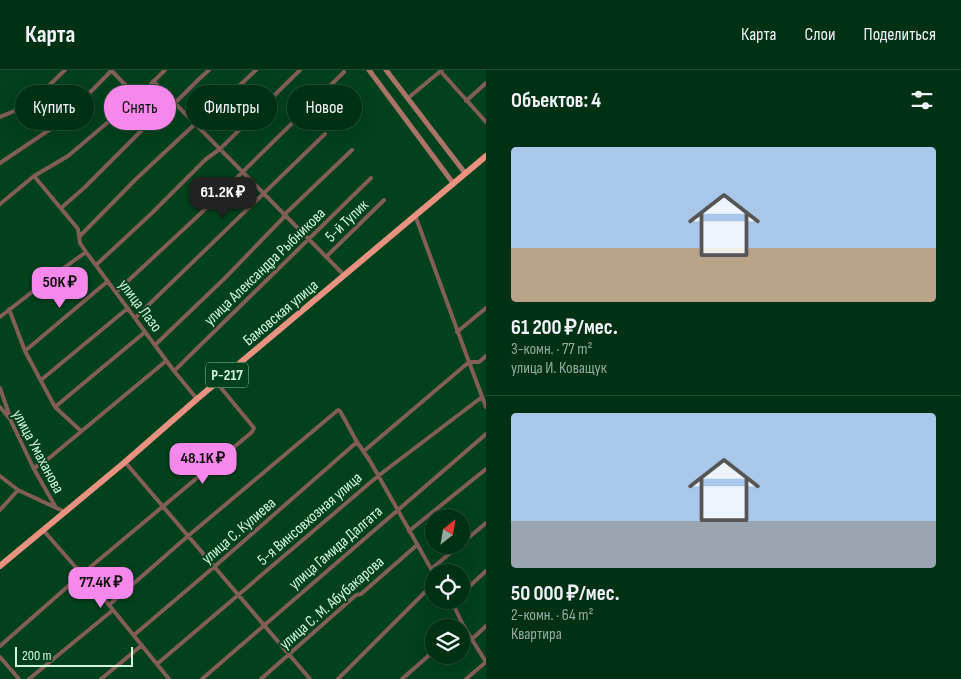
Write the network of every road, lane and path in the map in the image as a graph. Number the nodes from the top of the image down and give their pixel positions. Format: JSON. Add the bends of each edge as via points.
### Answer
{"nodes":[{"id":1,"x":65,"y":70,"type":"edge"},
{"id":2,"x":111,"y":70,"type":"edge"},
{"id":3,"x":165,"y":70,"type":"edge"},
{"id":4,"x":209,"y":70,"type":"edge"},
{"id":5,"x":256,"y":70,"type":"edge"},
{"id":6,"x":300,"y":70,"type":"edge"},
{"id":7,"x":368,"y":70,"type":"edge"},
{"id":8,"x":386,"y":70,"type":"edge"},
{"id":9,"x":344,"y":72,"type":"dead end"},
{"id":10,"x":442,"y":72,"type":"edge"},
{"id":11,"x":153,"y":81,"type":"junction"},
{"id":12,"x":486,"y":83,"type":"edge"},
{"id":13,"x":125,"y":85,"type":"edge"},
{"id":14,"x":149,"y":85,"type":"edge"},
{"id":15,"x":157,"y":85,"type":"edge"},
{"id":16,"x":240,"y":85,"type":"edge"},
{"id":17,"x":408,"y":98,"type":"junction"},
{"id":18,"x":176,"y":100,"type":"edge"},
{"id":19,"x":466,"y":101,"type":"junction"},
{"id":20,"x":176,"y":104,"type":"edge"},
{"id":21,"x":186,"y":115,"type":"edge"},
{"id":22,"x":1,"y":116,"type":"edge"},
{"id":23,"x":486,"y":122,"type":"edge"},
{"id":24,"x":104,"y":125,"type":"edge"},
{"id":25,"x":142,"y":130,"type":"edge"},
{"id":26,"x":189,"y":130,"type":"edge"},
{"id":27,"x":201,"y":130,"type":"edge"},
{"id":28,"x":325,"y":134,"type":"dead end"},
{"id":29,"x":220,"y":149,"type":"junction"},
{"id":30,"x":352,"y":150,"type":"dead end"},
{"id":31,"x":486,"y":156,"type":"edge"},
{"id":32,"x":0,"y":163,"type":"edge"},
{"id":33,"x":242,"y":172,"type":"junction"},
{"id":34,"x":465,"y":173,"type":"junction"},
{"id":35,"x":34,"y":176,"type":"junction"},
{"id":36,"x":371,"y":178,"type":"dead end"},
{"id":37,"x":453,"y":182,"type":"junction"},
{"id":38,"x":264,"y":193,"type":"junction"},
{"id":39,"x":384,"y":200,"type":"dead end"},
{"id":40,"x":0,"y":204,"type":"edge"},
{"id":41,"x":61,"y":208,"type":"junction"},
{"id":42,"x":285,"y":214,"type":"junction"},
{"id":43,"x":415,"y":215,"type":"junction"},
{"id":44,"x":79,"y":237,"type":"junction"},
{"id":45,"x":309,"y":239,"type":"junction"},
{"id":46,"x":86,"y":252,"type":"junction"},
{"id":47,"x":326,"y":257,"type":"junction"},
{"id":48,"x":96,"y":265,"type":"junction"},
{"id":49,"x":344,"y":275,"type":"junction"},
{"id":50,"x":108,"y":281,"type":"junction"},
{"id":51,"x":116,"y":292,"type":"junction"},
{"id":52,"x":128,"y":308,"type":"junction"},
{"id":53,"x":486,"y":308,"type":"edge"},
{"id":54,"x":10,"y":309,"type":"junction"},
{"id":55,"x":0,"y":316,"type":"edge"},
{"id":56,"x":135,"y":318,"type":"junction"},
{"id":57,"x":145,"y":332,"type":"junction"},
{"id":58,"x":457,"y":332,"type":"junction"},
{"id":59,"x":155,"y":345,"type":"junction"},
{"id":60,"x":25,"y":351,"type":"junction"},
{"id":61,"x":486,"y":356,"type":"edge"},
{"id":62,"x":166,"y":361,"type":"junction"},
{"id":63,"x":468,"y":362,"type":"junction"},
{"id":64,"x":174,"y":371,"type":"junction"},
{"id":65,"x":41,"y":380,"type":"junction"},
{"id":66,"x":217,"y":383,"type":"junction"},
{"id":67,"x":0,"y":388,"type":"edge"},
{"id":68,"x":197,"y":399,"type":"junction"},
{"id":69,"x":484,"y":399,"type":"edge"},
{"id":70,"x":0,"y":407,"type":"edge"},
{"id":71,"x":55,"y":407,"type":"junction"},
{"id":72,"x":486,"y":407,"type":"edge"},
{"id":73,"x":10,"y":419,"type":"junction"},
{"id":74,"x":81,"y":431,"type":"junction"},
{"id":75,"x":486,"y":434,"type":"edge"},
{"id":76,"x":357,"y":442,"type":"junction"},
{"id":77,"x":364,"y":451,"type":"junction"},
{"id":78,"x":125,"y":462,"type":"junction"},
{"id":79,"x":34,"y":469,"type":"junction"},
{"id":80,"x":486,"y":469,"type":"edge"},
{"id":81,"x":0,"y":476,"type":"edge"},
{"id":82,"x":378,"y":476,"type":"junction"},
{"id":83,"x":18,"y":490,"type":"junction"},
{"id":84,"x":55,"y":506,"type":"junction"},
{"id":85,"x":163,"y":506,"type":"junction"},
{"id":86,"x":0,"y":510,"type":"edge"},
{"id":87,"x":398,"y":510,"type":"junction"},
{"id":88,"x":65,"y":512,"type":"junction"},
{"id":89,"x":486,"y":523,"type":"edge"},
{"id":90,"x":43,"y":530,"type":"junction"},
{"id":91,"x":409,"y":531,"type":"junction"},
{"id":92,"x":188,"y":536,"type":"junction"},
{"id":93,"x":470,"y":537,"type":"edge"},
{"id":94,"x":417,"y":545,"type":"junction"},
{"id":95,"x":451,"y":554,"type":"edge"},
{"id":96,"x":428,"y":564,"type":"edge"},
{"id":97,"x":440,"y":564,"type":"edge"},
{"id":98,"x":0,"y":566,"type":"edge"},
{"id":99,"x":214,"y":567,"type":"junction"},
{"id":100,"x":486,"y":571,"type":"edge"},
{"id":101,"x":82,"y":574,"type":"junction"},
{"id":102,"x":470,"y":586,"type":"edge"},
{"id":103,"x":425,"y":592,"type":"edge"},
{"id":104,"x":238,"y":596,"type":"junction"},
{"id":105,"x":109,"y":605,"type":"junction"},
{"id":106,"x":113,"y":610,"type":"junction"},
{"id":107,"x":263,"y":625,"type":"junction"},
{"id":108,"x":486,"y":626,"type":"edge"},
{"id":109,"x":134,"y":635,"type":"junction"},
{"id":110,"x":470,"y":636,"type":"edge"},
{"id":111,"x":472,"y":639,"type":"junction"},
{"id":112,"x":142,"y":645,"type":"junction"},
{"id":113,"x":0,"y":646,"type":"edge"},
{"id":114,"x":288,"y":655,"type":"junction"},
{"id":115,"x":0,"y":657,"type":"edge"},
{"id":116,"x":425,"y":659,"type":"edge"},
{"id":117,"x":486,"y":662,"type":"edge"},
{"id":118,"x":157,"y":664,"type":"junction"},
{"id":119,"x":19,"y":679,"type":"edge"},
{"id":120,"x":29,"y":679,"type":"edge"},
{"id":121,"x":100,"y":679,"type":"edge"},
{"id":122,"x":169,"y":679,"type":"edge"},
{"id":123,"x":202,"y":679,"type":"edge"},
{"id":124,"x":261,"y":679,"type":"edge"},
{"id":125,"x":310,"y":679,"type":"edge"},
{"id":126,"x":338,"y":679,"type":"edge"},
{"id":127,"x":402,"y":679,"type":"edge"},
{"id":128,"x":466,"y":679,"type":"edge"}],
"edges":[{"from":1,"to":22,"type":"street","via":[[24,107]]},
{"from":2,"to":13,"type":"street"},
{"from":2,"to":32,"type":"street","via":[[61,122]]},
{"from":3,"to":11,"type":"street"},
{"from":4,"to":18,"type":"street"},
{"from":5,"to":16,"type":"street"},
{"from":6,"to":29,"type":"street"},
{"from":7,"to":37,"type":"street"},
{"from":8,"to":17,"type":"street"},
{"from":9,"to":33,"type":"street"},
{"from":10,"to":17,"type":"street"},
{"from":10,"to":19,"type":"street"},
{"from":11,"to":14,"type":"street"},
{"from":11,"to":15,"type":"street"},
{"from":12,"to":19,"type":"street"},
{"from":17,"to":34,"type":"street"},
{"from":19,"to":23,"type":"street"},
{"from":20,"to":21,"type":"street"},
{"from":24,"to":35,"type":"street","via":[[68,156]]},
{"from":25,"to":41,"type":"street"},
{"from":26,"to":44,"type":"street"},
{"from":27,"to":29,"type":"street"},
{"from":28,"to":38,"type":"street"},
{"from":29,"to":33,"type":"street"},
{"from":29,"to":48,"type":"street"},
{"from":30,"to":42,"type":"street"},
{"from":31,"to":34,"type":"highway","name":"Бамовская улица","number":"Р-217"},
{"from":33,"to":38,"type":"street"},
{"from":33,"to":51,"type":"street"},
{"from":34,"to":37,"type":"highway","name":"Бамовская улица","number":"Р-217"},
{"from":35,"to":40,"type":"street"},
{"from":35,"to":41,"type":"street","name":"улица Лазо"},
{"from":36,"to":45,"type":"street","name":"улица Александра Рыбникова"},
{"from":37,"to":43,"type":"highway","name":"Бамовская улица","number":"Р-217"},
{"from":38,"to":42,"type":"street"},
{"from":38,"to":56,"type":"street"},
{"from":39,"to":47,"type":"street","name":"5-й Тупик"},
{"from":41,"to":44,"type":"street","name":"улица Лазо","via":[[78,229]]},
{"from":42,"to":45,"type":"street"},
{"from":42,"to":59,"type":"street"},
{"from":43,"to":49,"type":"highway","name":"Бамовская улица","number":"Р-217"},
{"from":43,"to":58,"type":"street"},
{"from":44,"to":46,"type":"street","name":"улица Лазо"},
{"from":45,"to":47,"type":"street"},
{"from":45,"to":64,"type":"street","name":"улица Александра Рыбникова"},
{"from":46,"to":48,"type":"street","name":"улица Лазо"},
{"from":46,"to":54,"type":"street"},
{"from":47,"to":49,"type":"street"},
{"from":48,"to":50,"type":"street","name":"улица Лазо"},
{"from":49,"to":66,"type":"highway","name":"Бамовская улица","number":"Р-217"},
{"from":50,"to":51,"type":"street","name":"улица Лазо"},
{"from":50,"to":60,"type":"street"},
{"from":51,"to":52,"type":"street","name":"улица Лазо"},
{"from":52,"to":56,"type":"street","name":"улица Лазо"},
{"from":52,"to":65,"type":"street"},
{"from":53,"to":58,"type":"street"},
{"from":54,"to":55,"type":"street"},
{"from":54,"to":60,"type":"street"},
{"from":56,"to":57,"type":"street","name":"улица Лазо"},
{"from":57,"to":59,"type":"street","name":"улица Лазо"},
{"from":57,"to":71,"type":"street"},
{"from":58,"to":63,"type":"street"},
{"from":59,"to":62,"type":"street","name":"улица Лазо"},
{"from":60,"to":65,"type":"street"},
{"from":61,"to":63,"type":"street","via":[[479,362]]},
{"from":62,"to":64,"type":"street","name":"улица Лазо"},
{"from":62,"to":74,"type":"street"},
{"from":63,"to":69,"type":"street"},
{"from":63,"to":77,"type":"street"},
{"from":64,"to":68,"type":"street","name":"улица Лазо"},
{"from":65,"to":71,"type":"street"},
{"from":66,"to":68,"type":"highway","name":"Бамовская улица","number":"Р-217"},
{"from":66,"to":85,"type":"street","via":[[254,428]]},
{"from":67,"to":73,"type":"street"},
{"from":68,"to":78,"type":"highway","name":"Бамовская улица","number":"Р-217"},
{"from":69,"to":72,"type":"street"},
{"from":69,"to":82,"type":"street","name":"5-я Винсовхозная улица"},
{"from":70,"to":73,"type":"street","name":"улица Умаханова"},
{"from":71,"to":74,"type":"street"},
{"from":73,"to":79,"type":"street","name":"улица Умаханова"},
{"from":74,"to":79,"type":"street"},
{"from":75,"to":87,"type":"street","name":"улица Гамида Далгата"},
{"from":76,"to":77,"type":"street"},
{"from":76,"to":92,"type":"street","via":[[338,410]]},
{"from":76,"to":99,"type":"street","name":"улица С. Кулиева"},
{"from":77,"to":82,"type":"street"},
{"from":78,"to":85,"type":"street"},
{"from":78,"to":88,"type":"highway","name":"Бамовская улица","number":"Р-217"},
{"from":79,"to":84,"type":"street","name":"улица Умаханова"},
{"from":80,"to":91,"type":"street"},
{"from":81,"to":83,"type":"street"},
{"from":82,"to":87,"type":"street"},
{"from":82,"to":104,"type":"street","name":"5-я Винсовхозная улица"},
{"from":83,"to":84,"type":"street"},
{"from":83,"to":86,"type":"street"},
{"from":84,"to":88,"type":"street"},
{"from":85,"to":92,"type":"street"},
{"from":85,"to":101,"type":"street"},
{"from":87,"to":91,"type":"street"},
{"from":87,"to":107,"type":"street","name":"улица Гамида Далгата"},
{"from":88,"to":90,"type":"highway","name":"Бамовская улица","number":"Р-217"},
{"from":89,"to":93,"type":"street"},
{"from":90,"to":98,"type":"highway","name":"Бамовская улица","number":"Р-217"},
{"from":90,"to":101,"type":"street"},
{"from":91,"to":94,"type":"street"},
{"from":92,"to":99,"type":"street"},
{"from":92,"to":105,"type":"street"},
{"from":94,"to":96,"type":"street"},
{"from":94,"to":114,"type":"street","name":"улица С. М. Абубакарова"},
{"from":95,"to":97,"type":"street"},
{"from":99,"to":104,"type":"street"},
{"from":99,"to":109,"type":"street","name":"улица С. Кулиева"},
{"from":100,"to":102,"type":"street"},
{"from":101,"to":105,"type":"street"},
{"from":101,"to":113,"type":"street"},
{"from":103,"to":126,"type":"street"},
{"from":104,"to":107,"type":"street"},
{"from":104,"to":118,"type":"street","name":"5-я Винсовхозная улица"},
{"from":105,"to":106,"type":"street"},
{"from":106,"to":109,"type":"street"},
{"from":106,"to":120,"type":"street"},
{"from":107,"to":114,"type":"street"},
{"from":107,"to":123,"type":"street","name":"улица Гамида Далгата"},
{"from":108,"to":111,"type":"street"},
{"from":109,"to":112,"type":"street"},
{"from":110,"to":111,"type":"street"},
{"from":111,"to":117,"type":"street"},
{"from":112,"to":118,"type":"street"},
{"from":112,"to":121,"type":"street"},
{"from":114,"to":124,"type":"street","name":"улица С. М. Абубакарова"},
{"from":114,"to":125,"type":"street"},
{"from":115,"to":119,"type":"street"},
{"from":116,"to":127,"type":"street"},
{"from":117,"to":128,"type":"street"},
{"from":118,"to":122,"type":"street"}]}
